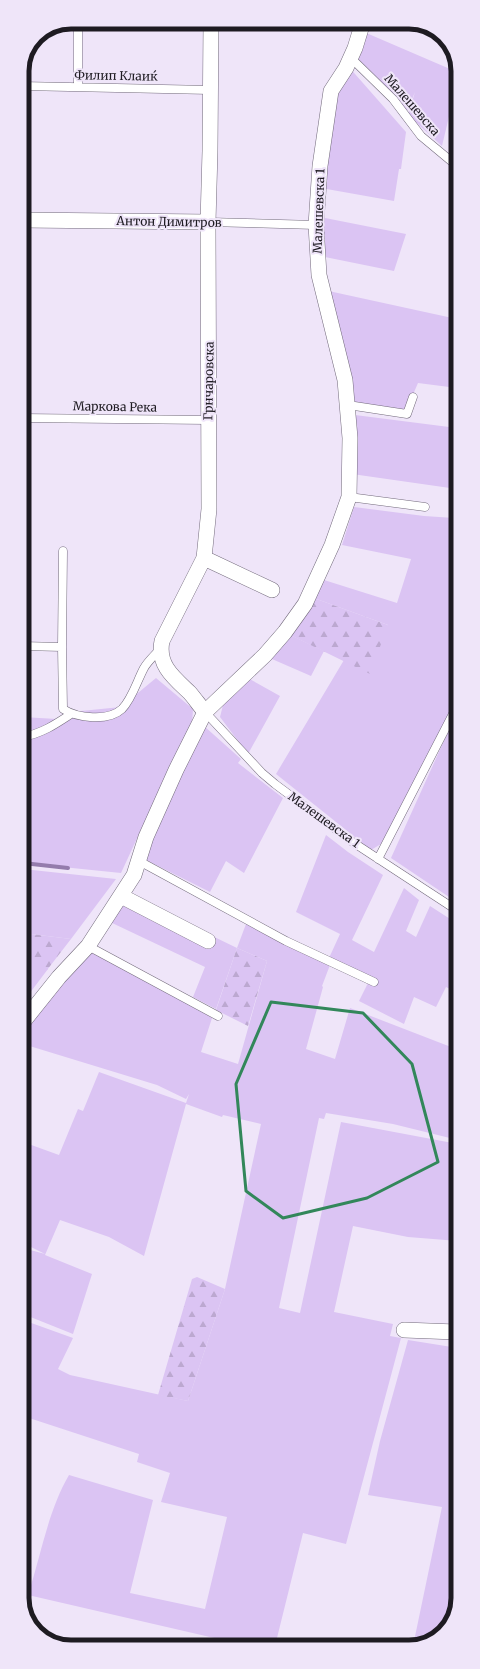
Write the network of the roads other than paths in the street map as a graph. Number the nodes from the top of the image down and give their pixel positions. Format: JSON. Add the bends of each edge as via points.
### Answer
{"nodes":[{"id":1,"x":78,"y":29,"type":"edge"},
{"id":2,"x":211,"y":29,"type":"edge"},
{"id":3,"x":361,"y":29,"type":"edge"},
{"id":4,"x":351,"y":58,"type":"junction"},
{"id":5,"x":29,"y":86,"type":"edge"},
{"id":6,"x":78,"y":87,"type":"junction"},
{"id":7,"x":210,"y":90,"type":"junction"},
{"id":8,"x":451,"y":161,"type":"edge"},
{"id":9,"x":29,"y":220,"type":"edge"},
{"id":10,"x":208,"y":222,"type":"junction"},
{"id":11,"x":316,"y":225,"type":"junction"},
{"id":12,"x":413,"y":397,"type":"dead end"},
{"id":13,"x":348,"y":405,"type":"junction"},
{"id":14,"x":29,"y":418,"type":"edge"},
{"id":15,"x":208,"y":420,"type":"junction"},
{"id":16,"x":349,"y":497,"type":"junction"},
{"id":17,"x":425,"y":507,"type":"dead end"},
{"id":18,"x":63,"y":551,"type":"dead end"},
{"id":19,"x":204,"y":558,"type":"junction"},
{"id":20,"x":272,"y":590,"type":"dead end"},
{"id":21,"x":29,"y":646,"type":"edge"},
{"id":22,"x":62,"y":647,"type":"junction"},
{"id":23,"x":160,"y":649,"type":"junction"},
{"id":24,"x":205,"y":712,"type":"junction"},
{"id":25,"x":71,"y":714,"type":"junction"},
{"id":26,"x":451,"y":718,"type":"edge"},
{"id":27,"x":29,"y":736,"type":"edge"},
{"id":28,"x":378,"y":859,"type":"junction"},
{"id":29,"x":139,"y":861,"type":"junction"},
{"id":30,"x":121,"y":896,"type":"junction"},
{"id":31,"x":451,"y":907,"type":"edge"},
{"id":32,"x":208,"y":941,"type":"dead end"},
{"id":33,"x":88,"y":946,"type":"junction"},
{"id":34,"x":374,"y":982,"type":"dead end"},
{"id":35,"x":29,"y":1014,"type":"edge"},
{"id":36,"x":218,"y":1016,"type":"dead end"},
{"id":37,"x":404,"y":1330,"type":"dead end"},
{"id":38,"x":451,"y":1331,"type":"edge"}],
"edges":[{"from":1,"to":6,"type":"lane"},
{"from":2,"to":7,"type":"street","name":"Грнчаровска"},
{"from":3,"to":4,"type":"street","name":"Малешевска 1"},
{"from":4,"to":8,"type":"lane","name":"Малешевска","via":[[393,99],[421,136]]},
{"from":4,"to":11,"type":"street","name":"Малешевска 1","via":[[331,91],[320,166]]},
{"from":5,"to":6,"type":"lane","name":"Филип Клаиќ"},
{"from":6,"to":7,"type":"lane","name":"Филип Клаиќ"},
{"from":7,"to":10,"type":"street","name":"Грнчаровска"},
{"from":9,"to":10,"type":"street","name":"Антон Димитров"},
{"from":10,"to":11,"type":"lane","name":"Антон Димитров"},
{"from":10,"to":15,"type":"street","name":"Грнчаровска"},
{"from":11,"to":13,"type":"street","name":"Малешевска 1","via":[[319,275],[342,362]]},
{"from":12,"to":13,"type":"lane","via":[[408,414]]},
{"from":13,"to":16,"type":"street","name":"Малешевска 1"},
{"from":14,"to":15,"type":"lane","name":"Маркова Река"},
{"from":15,"to":19,"type":"street","name":"Грнчаровска","via":[[210,498]]},
{"from":16,"to":17,"type":"lane"},
{"from":16,"to":24,"type":"street","name":"Малешевска 1","via":[[332,545],[305,604],[265,655]]},
{"from":18,"to":22,"type":"lane"},
{"from":19,"to":20,"type":"street"},
{"from":19,"to":23,"type":"street","name":"Грнчаровска"},
{"from":21,"to":22,"type":"lane"},
{"from":22,"to":25,"type":"lane","via":[[63,709]]},
{"from":23,"to":24,"type":"street","via":[[162,661],[174,679]]},
{"from":23,"to":25,"type":"lane","via":[[145,666],[133,692],[121,709],[109,715],[86,718]]},
{"from":24,"to":28,"type":"lane","name":"Малешевска 1","via":[[262,773]]},
{"from":24,"to":29,"type":"street","name":"Малешевска 1","via":[[146,837]]},
{"from":25,"to":27,"type":"lane","via":[[50,728]]},
{"from":26,"to":28,"type":"lane"},
{"from":28,"to":31,"type":"lane","name":"Малешевска 1"},
{"from":29,"to":30,"type":"street","name":"Малешевска 1"},
{"from":29,"to":34,"type":"lane","via":[[286,941]]},
{"from":30,"to":32,"type":"street"},
{"from":30,"to":33,"type":"street","name":"Малешевска 1"},
{"from":33,"to":35,"type":"street","name":"Малешевска 1"},
{"from":33,"to":36,"type":"lane"},
{"from":37,"to":38,"type":"street"}]}
